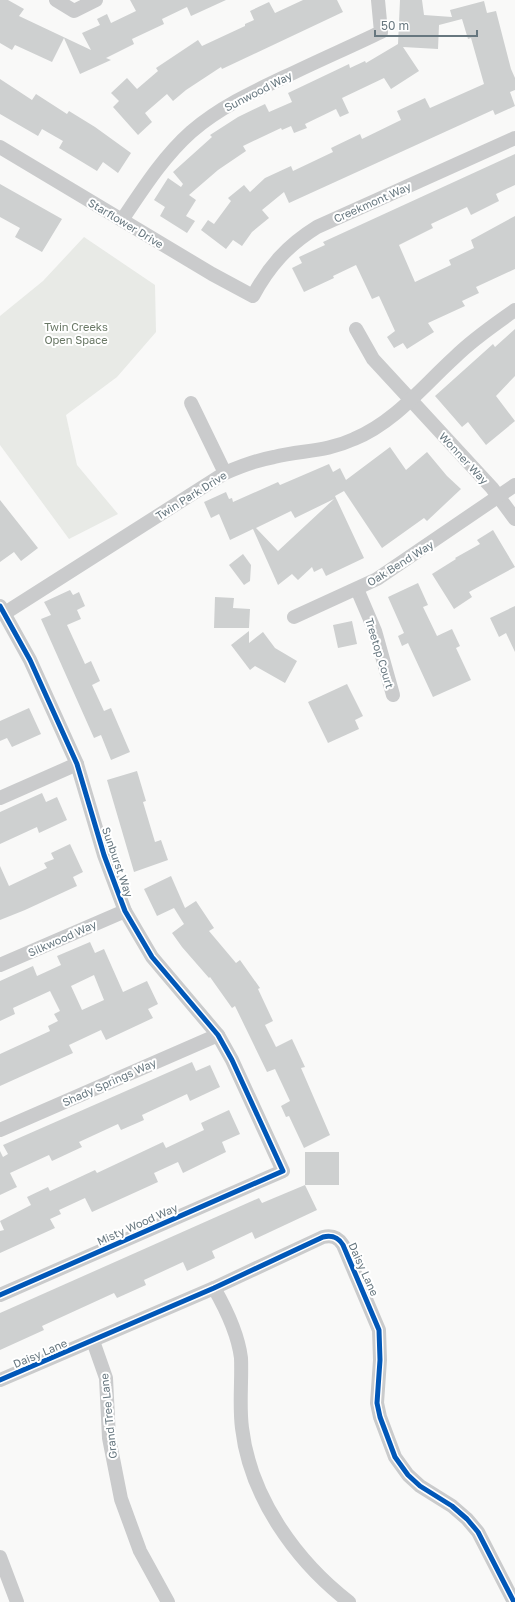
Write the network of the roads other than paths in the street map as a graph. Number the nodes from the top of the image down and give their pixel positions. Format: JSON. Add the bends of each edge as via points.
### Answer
{"nodes":[{"id":1,"x":56,"y":0,"type":"edge"},
{"id":2,"x":96,"y":0,"type":"edge"},
{"id":3,"x":378,"y":0,"type":"edge"},
{"id":4,"x":515,"y":138,"type":"edge"},
{"id":5,"x":0,"y":147,"type":"edge"},
{"id":6,"x":122,"y":220,"type":"junction"},
{"id":7,"x":253,"y":296,"type":"joint"},
{"id":8,"x":515,"y":310,"type":"edge"},
{"id":9,"x":356,"y":329,"type":"dead end"},
{"id":10,"x":410,"y":400,"type":"junction"},
{"id":11,"x":191,"y":403,"type":"dead end"},
{"id":12,"x":225,"y":473,"type":"junction"},
{"id":13,"x":515,"y":486,"type":"edge"},
{"id":14,"x":499,"y":497,"type":"junction"},
{"id":15,"x":515,"y":519,"type":"edge"},
{"id":16,"x":357,"y":589,"type":"junction"},
{"id":17,"x":2,"y":609,"type":"edge"},
{"id":18,"x":294,"y":617,"type":"dead end"},
{"id":19,"x":393,"y":695,"type":"dead end"},
{"id":20,"x":77,"y":764,"type":"junction"},
{"id":21,"x":0,"y":798,"type":"edge"},
{"id":22,"x":125,"y":911,"type":"junction"},
{"id":23,"x":0,"y":965,"type":"edge"},
{"id":24,"x":218,"y":1035,"type":"junction"},
{"id":25,"x":0,"y":1130,"type":"edge"},
{"id":26,"x":283,"y":1171,"type":"joint"},
{"id":27,"x":214,"y":1288,"type":"junction"},
{"id":28,"x":0,"y":1295,"type":"edge"},
{"id":29,"x":93,"y":1341,"type":"junction"},
{"id":30,"x":0,"y":1380,"type":"edge"},
{"id":31,"x":0,"y":1557,"type":"edge"},
{"id":32,"x":17,"y":1602,"type":"edge"},
{"id":33,"x":168,"y":1602,"type":"edge"},
{"id":34,"x":349,"y":1602,"type":"edge"},
{"id":35,"x":514,"y":1602,"type":"edge"}],
"edges":[{"from":1,"to":2,"type":"street","via":[[74,11]]},
{"from":3,"to":6,"type":"street","name":"Sunwood Way","via":[[381,32],[247,94],[212,115],[172,151],[154,172]]},
{"from":4,"to":7,"type":"street","name":"Creekmont Way","via":[[300,237],[273,263]]},
{"from":5,"to":6,"type":"street","name":"Starflower Drive"},
{"from":6,"to":7,"type":"street","name":"Starflower Drive"},
{"from":8,"to":10,"type":"street","name":"Twin Park Drive","via":[[455,356]]},
{"from":9,"to":10,"type":"street","name":"Wonner Way","via":[[373,359]]},
{"from":10,"to":12,"type":"street","name":"Twin Park Drive","via":[[376,428],[355,439],[332,447],[261,460]]},
{"from":10,"to":14,"type":"street","name":"Wonner Way"},
{"from":11,"to":12,"type":"street"},
{"from":12,"to":17,"type":"street","name":"Twin Park Drive"},
{"from":13,"to":14,"type":"street","name":"Oak Bend Way"},
{"from":14,"to":15,"type":"street","name":"Wonner Way"},
{"from":14,"to":16,"type":"street","name":"Oak Bend Way","via":[[400,565]]},
{"from":16,"to":18,"type":"street","name":"Oak Bend Way"},
{"from":16,"to":19,"type":"street","name":"Treetop Court","via":[[375,631]]},
{"from":17,"to":20,"type":"street","name":"Sunburst Way","via":[[30,660]]},
{"from":20,"to":21,"type":"street"},
{"from":20,"to":22,"type":"street","name":"Sunburst Way","via":[[104,855]]},
{"from":22,"to":23,"type":"street","name":"Silkwood Way"},
{"from":22,"to":24,"type":"street","name":"Sunburst Way","via":[[152,957]]},
{"from":24,"to":25,"type":"street","name":"Shady Springs Way"},
{"from":24,"to":26,"type":"street","name":"Sunburst Way"},
{"from":26,"to":28,"type":"street","name":"Misty Wood Way"},
{"from":27,"to":29,"type":"street","name":"Daisy Lane"},
{"from":27,"to":34,"type":"street","via":[[236,1336],[240,1358],[242,1430],[256,1481],[272,1516],[292,1546],[317,1574]]},
{"from":27,"to":35,"type":"street","name":"Daisy Lane","via":[[323,1237],[330,1236],[340,1240],[379,1330],[377,1403],[395,1457],[420,1486],[452,1506],[478,1532]]},
{"from":29,"to":30,"type":"street","name":"Daisy Lane"},
{"from":29,"to":33,"type":"street","name":"Grand Tree Lane","via":[[106,1378],[109,1438],[122,1499],[140,1551]]},
{"from":31,"to":32,"type":"street"}]}
